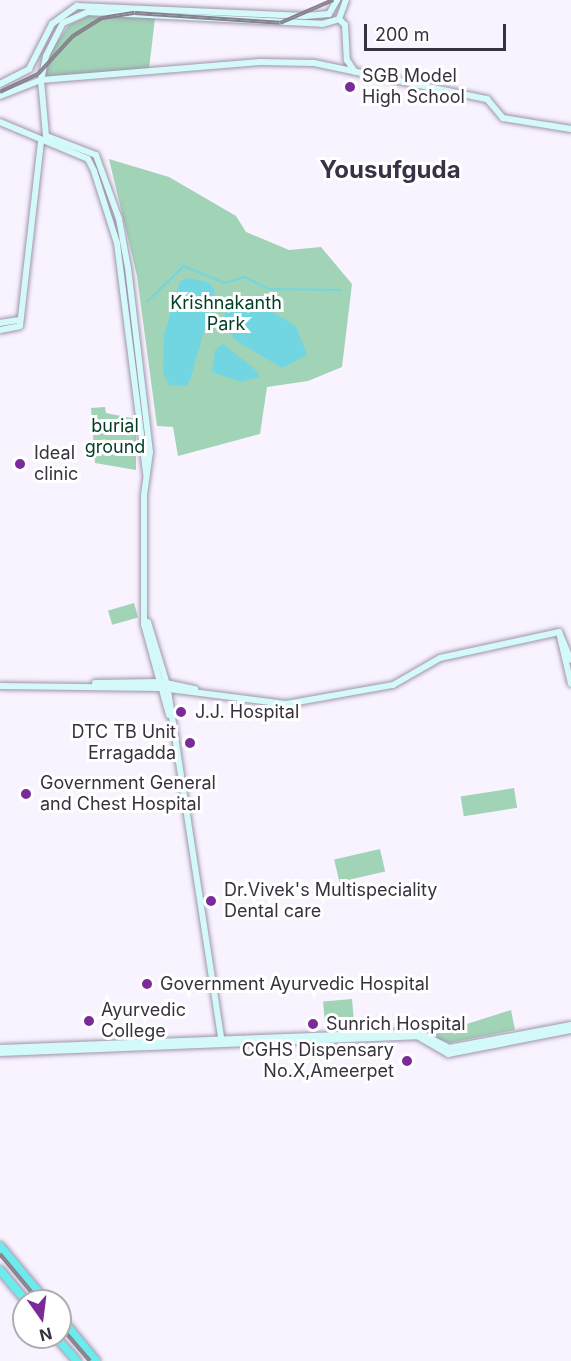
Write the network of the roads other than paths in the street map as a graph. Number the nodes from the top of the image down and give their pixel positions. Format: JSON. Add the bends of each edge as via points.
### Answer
{"nodes":[{"id":1,"x":337,"y":0,"type":"edge"},
{"id":2,"x":346,"y":0,"type":"edge"},
{"id":3,"x":99,"y":9,"type":"junction"},
{"id":4,"x":339,"y":19,"type":"junction"},
{"id":5,"x":42,"y":56,"type":"junction"},
{"id":6,"x":41,"y":80,"type":"junction"},
{"id":7,"x":0,"y":84,"type":"edge"},
{"id":8,"x":0,"y":96,"type":"edge"},
{"id":9,"x":479,"y":97,"type":"junction"},
{"id":10,"x":0,"y":122,"type":"edge"},
{"id":11,"x":571,"y":129,"type":"edge"},
{"id":12,"x":41,"y":141,"type":"junction"},
{"id":13,"x":94,"y":154,"type":"junction"},
{"id":14,"x":88,"y":159,"type":"junction"},
{"id":15,"x":0,"y":323,"type":"edge"},
{"id":16,"x":20,"y":323,"type":"junction"},
{"id":17,"x":0,"y":330,"type":"edge"},
{"id":18,"x":146,"y":475,"type":"junction"},
{"id":19,"x":560,"y":632,"type":"junction"},
{"id":20,"x":571,"y":660,"type":"edge"},
{"id":21,"x":571,"y":684,"type":"edge"},
{"id":22,"x":0,"y":685,"type":"edge"},
{"id":23,"x":164,"y":686,"type":"junction"},
{"id":24,"x":571,"y":1024,"type":"edge"},
{"id":25,"x":571,"y":1030,"type":"edge"},
{"id":26,"x":223,"y":1043,"type":"junction"},
{"id":27,"x":0,"y":1048,"type":"edge"},
{"id":28,"x":0,"y":1053,"type":"edge"},
{"id":29,"x":0,"y":1246,"type":"edge"},
{"id":30,"x":10,"y":1258,"type":"junction"},
{"id":31,"x":0,"y":1269,"type":"edge"},
{"id":32,"x":16,"y":1289,"type":"edge"},
{"id":33,"x":36,"y":1289,"type":"edge"},
{"id":34,"x":72,"y":1332,"type":"edge"},
{"id":35,"x":66,"y":1349,"type":"edge"},
{"id":36,"x":77,"y":1361,"type":"edge"},
{"id":37,"x":96,"y":1361,"type":"edge"}],
"edges":[{"from":1,"to":3,"type":"main road","via":[[329,14],[305,16]]},
{"from":2,"to":4,"type":"main road"},
{"from":3,"to":4,"type":"main road","via":[[282,25]]},
{"from":3,"to":5,"type":"main road","via":[[63,23]]},
{"from":4,"to":9,"type":"main road","via":[[345,25],[347,60],[355,72]]},
{"from":5,"to":6,"type":"main road"},
{"from":5,"to":7,"type":"main road","via":[[22,75]]},
{"from":6,"to":8,"type":"main road"},
{"from":6,"to":9,"type":"main road","via":[[260,62],[318,64]]},
{"from":6,"to":13,"type":"main road","via":[[47,137]]},
{"from":9,"to":11,"type":"main road","via":[[503,118]]},
{"from":10,"to":12,"type":"main road"},
{"from":12,"to":14,"type":"main road"},
{"from":12,"to":16,"type":"main road"},
{"from":13,"to":14,"type":"main road"},
{"from":13,"to":18,"type":"main road","via":[[119,219],[128,268],[148,419]]},
{"from":14,"to":18,"type":"main road","via":[[117,243]]},
{"from":15,"to":16,"type":"main road"},
{"from":16,"to":17,"type":"main road"},
{"from":18,"to":23,"type":"main road","via":[[145,620]]},
{"from":19,"to":20,"type":"main road"},
{"from":19,"to":21,"type":"main road"},
{"from":19,"to":23,"type":"main road","via":[[440,658],[393,685],[286,704]]},
{"from":22,"to":23,"type":"main road"},
{"from":23,"to":26,"type":"main road"},
{"from":24,"to":26,"type":"main road","via":[[449,1048],[418,1032]]},
{"from":25,"to":26,"type":"main road","via":[[448,1054],[417,1036]]},
{"from":26,"to":27,"type":"main road"},
{"from":26,"to":28,"type":"main road"},
{"from":29,"to":30,"type":"highway"},
{"from":30,"to":31,"type":"highway"},
{"from":30,"to":33,"type":"highway"},
{"from":31,"to":32,"type":"highway"},
{"from":34,"to":37,"type":"highway"},
{"from":35,"to":36,"type":"highway"}]}
